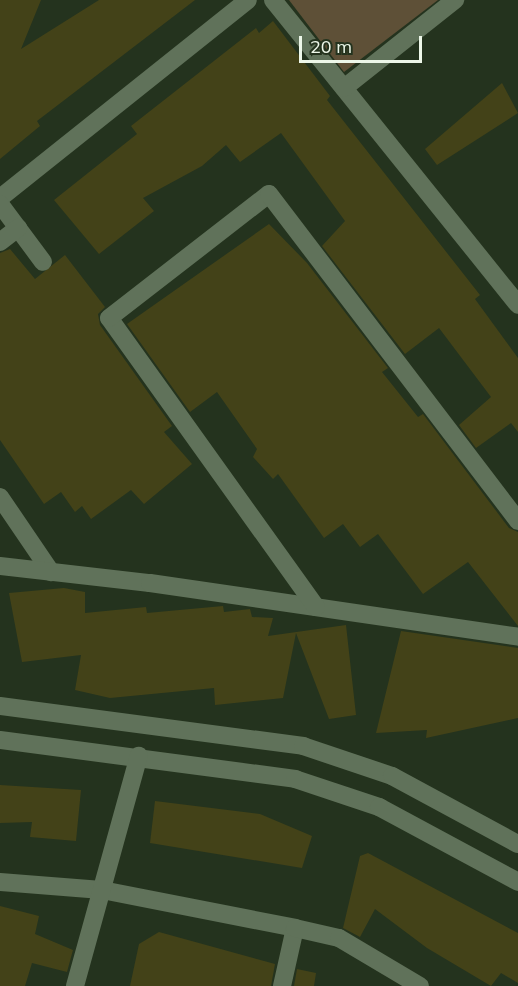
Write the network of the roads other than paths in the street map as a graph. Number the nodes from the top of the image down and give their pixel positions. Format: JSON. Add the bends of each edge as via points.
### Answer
{"nodes":[{"id":1,"x":248,"y":0,"type":"edge"},
{"id":2,"x":273,"y":0,"type":"edge"},
{"id":3,"x":455,"y":0,"type":"edge"},
{"id":4,"x":344,"y":88,"type":"junction"},
{"id":5,"x":0,"y":198,"type":"edge"},
{"id":6,"x":0,"y":204,"type":"edge"},
{"id":7,"x":18,"y":228,"type":"junction"},
{"id":8,"x":0,"y":242,"type":"edge"},
{"id":9,"x":43,"y":262,"type":"dead end"},
{"id":10,"x":518,"y":305,"type":"edge"},
{"id":11,"x":0,"y":497,"type":"edge"},
{"id":12,"x":518,"y":521,"type":"edge"},
{"id":13,"x":0,"y":566,"type":"edge"},
{"id":14,"x":51,"y":572,"type":"junction"},
{"id":15,"x":316,"y":608,"type":"junction"},
{"id":16,"x":518,"y":637,"type":"edge"},
{"id":17,"x":0,"y":706,"type":"edge"},
{"id":18,"x":0,"y":740,"type":"edge"},
{"id":19,"x":139,"y":756,"type":"junction"},
{"id":20,"x":518,"y":844,"type":"edge"},
{"id":21,"x":0,"y":882,"type":"edge"},
{"id":22,"x":518,"y":882,"type":"edge"},
{"id":23,"x":102,"y":890,"type":"junction"},
{"id":24,"x":295,"y":928,"type":"junction"},
{"id":25,"x":75,"y":986,"type":"edge"},
{"id":26,"x":282,"y":986,"type":"edge"},
{"id":27,"x":420,"y":986,"type":"edge"}],
"edges":[{"from":1,"to":5,"type":"street"},
{"from":2,"to":4,"type":"street"},
{"from":3,"to":4,"type":"street"},
{"from":4,"to":10,"type":"street"},
{"from":6,"to":7,"type":"street"},
{"from":7,"to":8,"type":"street"},
{"from":7,"to":9,"type":"street"},
{"from":11,"to":14,"type":"street"},
{"from":12,"to":15,"type":"street","via":[[269,194],[109,318]]},
{"from":13,"to":14,"type":"street"},
{"from":14,"to":15,"type":"street"},
{"from":15,"to":16,"type":"street"},
{"from":17,"to":20,"type":"street","via":[[303,746],[392,776]]},
{"from":18,"to":19,"type":"street"},
{"from":19,"to":22,"type":"street","via":[[295,779],[379,807]]},
{"from":19,"to":23,"type":"street"},
{"from":21,"to":23,"type":"street"},
{"from":23,"to":24,"type":"street"},
{"from":23,"to":25,"type":"street"},
{"from":24,"to":26,"type":"street"},
{"from":24,"to":27,"type":"street","via":[[339,938]]}]}
